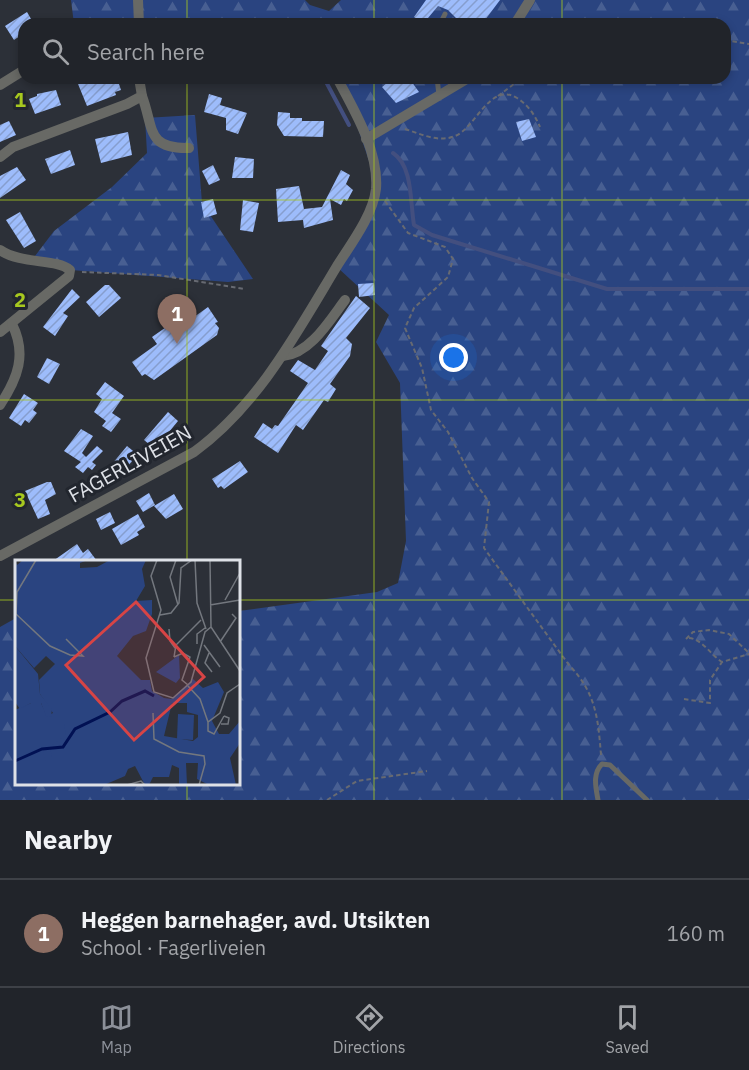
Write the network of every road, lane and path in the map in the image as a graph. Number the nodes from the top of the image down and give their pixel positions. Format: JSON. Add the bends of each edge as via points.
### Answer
{"nodes":[{"id":1,"x":138,"y":0,"type":"edge"},
{"id":2,"x":530,"y":0,"type":"edge"},
{"id":3,"x":445,"y":14,"type":"dead end"},
{"id":4,"x":139,"y":18,"type":"edge"},
{"id":5,"x":443,"y":18,"type":"edge"},
{"id":6,"x":519,"y":18,"type":"edge"},
{"id":7,"x":731,"y":41,"type":"edge"},
{"id":8,"x":749,"y":44,"type":"edge"},
{"id":9,"x":18,"y":74,"type":"edge"},
{"id":10,"x":140,"y":84,"type":"edge"},
{"id":11,"x":340,"y":84,"type":"edge"},
{"id":12,"x":438,"y":84,"type":"edge"},
{"id":13,"x":459,"y":84,"type":"edge"},
{"id":14,"x":514,"y":84,"type":"edge"},
{"id":15,"x":0,"y":85,"type":"edge"},
{"id":16,"x":142,"y":96,"type":"junction"},
{"id":17,"x":439,"y":97,"type":"junction"},
{"id":18,"x":495,"y":98,"type":"junction"},
{"id":19,"x":393,"y":123,"type":"junction"},
{"id":20,"x":540,"y":127,"type":"dead end"},
{"id":21,"x":366,"y":139,"type":"junction"},
{"id":22,"x":189,"y":148,"type":"dead end"},
{"id":23,"x":0,"y":157,"type":"edge"},
{"id":24,"x":376,"y":190,"type":"junction"},
{"id":25,"x":0,"y":250,"type":"edge"},
{"id":26,"x":70,"y":270,"type":"junction"},
{"id":27,"x":245,"y":289,"type":"dead end"},
{"id":28,"x":345,"y":300,"type":"dead end"},
{"id":29,"x":12,"y":324,"type":"junction"},
{"id":30,"x":0,"y":332,"type":"edge"},
{"id":31,"x":283,"y":356,"type":"junction"},
{"id":32,"x":0,"y":405,"type":"edge"},
{"id":33,"x":0,"y":556,"type":"edge"},
{"id":34,"x":749,"y":654,"type":"edge"},
{"id":35,"x":722,"y":662,"type":"junction"},
{"id":36,"x":684,"y":699,"type":"dead end"},
{"id":37,"x":602,"y":764,"type":"junction"},
{"id":38,"x":427,"y":771,"type":"dead end"},
{"id":39,"x":327,"y":800,"type":"edge"},
{"id":40,"x":598,"y":800,"type":"edge"},
{"id":41,"x":647,"y":800,"type":"edge"}],
"edges":[{"from":1,"to":4,"type":"street"},
{"from":2,"to":6,"type":"street"},
{"from":3,"to":5,"type":"lane"},
{"from":7,"to":8,"type":"path"},
{"from":9,"to":15,"type":"street"},
{"from":10,"to":16,"type":"street"},
{"from":11,"to":21,"type":"street","name":"FAGERLIVEIEN"},
{"from":12,"to":17,"type":"lane"},
{"from":13,"to":17,"type":"street"},
{"from":14,"to":18,"type":"path"},
{"from":16,"to":22,"type":"street","via":[[150,128],[159,143]]},
{"from":16,"to":23,"type":"street","via":[[13,147]]},
{"from":17,"to":19,"type":"street"},
{"from":18,"to":19,"type":"path","via":[[455,136],[435,138]]},
{"from":18,"to":20,"type":"path","via":[[512,95],[521,100]]},
{"from":19,"to":21,"type":"street"},
{"from":21,"to":24,"type":"street","name":"FAGERLIVEIEN"},
{"from":24,"to":31,"type":"street","name":"FAGERLIVEIEN","via":[[362,225]]},
{"from":24,"to":37,"type":"path","via":[[408,233],[445,247],[453,259],[448,277],[414,308],[405,328],[422,368],[431,410],[489,502],[484,548],[584,681],[598,714]]},
{"from":25,"to":26,"type":"street","via":[[17,259]]},
{"from":26,"to":27,"type":"path","via":[[158,276]]},
{"from":26,"to":29,"type":"street","via":[[69,276]]},
{"from":28,"to":31,"type":"street","name":"FAGERLIVEIEN","via":[[312,340],[297,352]]},
{"from":29,"to":30,"type":"street"},
{"from":29,"to":32,"type":"street","via":[[21,348],[20,363]]},
{"from":31,"to":33,"type":"street","name":"FAGERLIVEIEN","via":[[238,414],[194,452]]},
{"from":34,"to":35,"type":"path"},
{"from":34,"to":35,"type":"path","via":[[740,641],[723,632],[693,632],[686,639],[698,641]]},
{"from":35,"to":36,"type":"path","via":[[710,680],[710,703]]},
{"from":37,"to":40,"type":"lane","via":[[596,776]]},
{"from":37,"to":41,"type":"lane","via":[[610,765]]},
{"from":38,"to":39,"type":"path","via":[[357,781]]}]}
